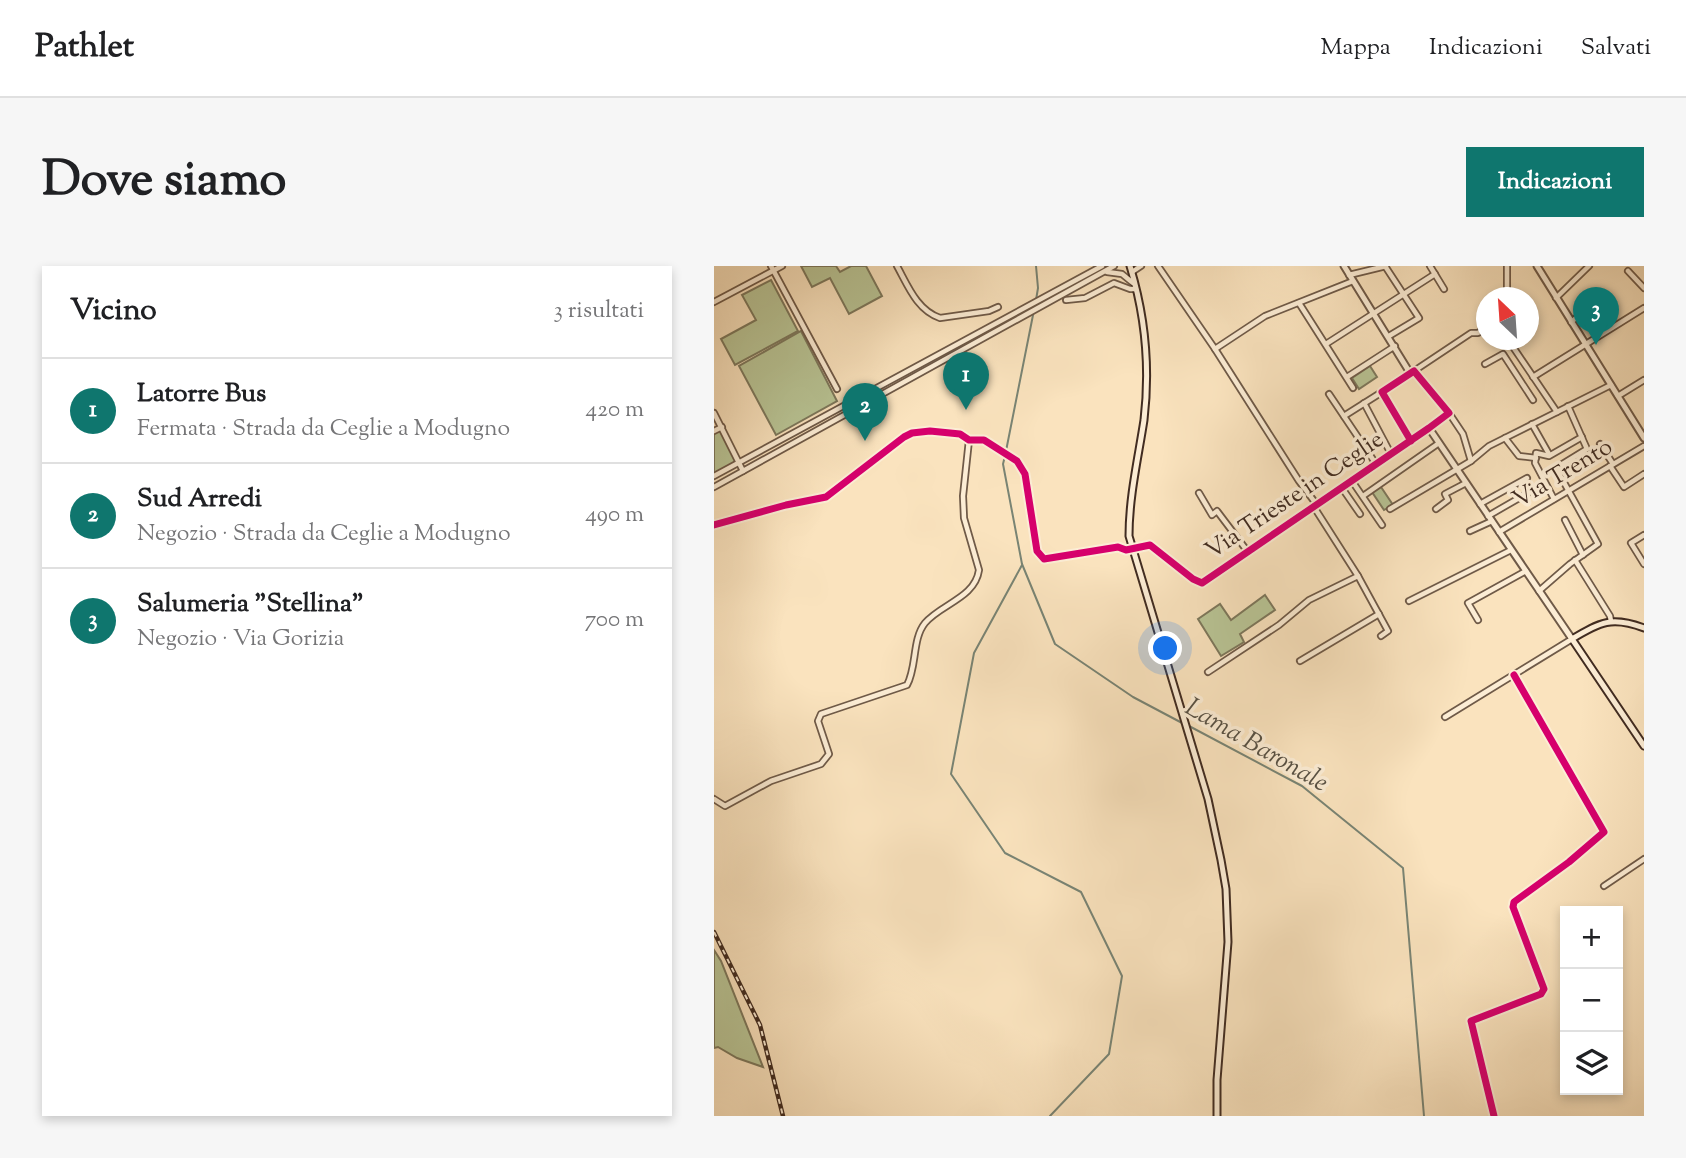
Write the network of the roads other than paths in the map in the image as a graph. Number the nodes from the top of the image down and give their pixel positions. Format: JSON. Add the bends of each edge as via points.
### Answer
{"nodes":[{"id":1,"x":782,"y":266,"type":"edge"},
{"id":2,"x":897,"y":266,"type":"edge"},
{"id":3,"x":1102,"y":266,"type":"edge"},
{"id":4,"x":1114,"y":266,"type":"edge"},
{"id":5,"x":1140,"y":266,"type":"edge"},
{"id":6,"x":1158,"y":266,"type":"edge"},
{"id":7,"x":1343,"y":266,"type":"edge"},
{"id":8,"x":1385,"y":266,"type":"edge"},
{"id":9,"x":1430,"y":266,"type":"edge"},
{"id":10,"x":1507,"y":266,"type":"edge"},
{"id":11,"x":1537,"y":266,"type":"edge"},
{"id":12,"x":1589,"y":266,"type":"edge"},
{"id":13,"x":772,"y":268,"type":"edge"},
{"id":14,"x":1366,"y":268,"type":"edge"},
{"id":15,"x":1131,"y":269,"type":"edge"},
{"id":16,"x":1628,"y":271,"type":"dead end"},
{"id":17,"x":1106,"y":272,"type":"junction"},
{"id":18,"x":1435,"y":274,"type":"junction"},
{"id":19,"x":1351,"y":278,"type":"junction"},
{"id":20,"x":1078,"y":279,"type":"junction"},
{"id":21,"x":1082,"y":286,"type":"junction"},
{"id":22,"x":1136,"y":287,"type":"junction"},
{"id":23,"x":1507,"y":287,"type":"edge"},
{"id":24,"x":1644,"y":288,"type":"edge"},
{"id":25,"x":1444,"y":289,"type":"dead end"},
{"id":26,"x":1403,"y":295,"type":"junction"},
{"id":27,"x":1603,"y":297,"type":"dead end"},
{"id":28,"x":1556,"y":298,"type":"junction"},
{"id":29,"x":1066,"y":300,"type":"dead end"},
{"id":30,"x":714,"y":302,"type":"edge"},
{"id":31,"x":1299,"y":303,"type":"junction"},
{"id":32,"x":998,"y":307,"type":"dead end"},
{"id":33,"x":1644,"y":308,"type":"edge"},
{"id":34,"x":1374,"y":314,"type":"junction"},
{"id":35,"x":1571,"y":321,"type":"junction"},
{"id":36,"x":1476,"y":332,"type":"edge"},
{"id":37,"x":1389,"y":336,"type":"junction"},
{"id":38,"x":1325,"y":344,"type":"junction"},
{"id":39,"x":1586,"y":345,"type":"junction"},
{"id":40,"x":1395,"y":346,"type":"junction"},
{"id":41,"x":1215,"y":349,"type":"junction"},
{"id":42,"x":1505,"y":350,"type":"edge"},
{"id":43,"x":1515,"y":350,"type":"edge"},
{"id":44,"x":1503,"y":354,"type":"junction"},
{"id":45,"x":1485,"y":364,"type":"dead end"},
{"id":46,"x":1412,"y":372,"type":"junction"},
{"id":47,"x":1346,"y":377,"type":"junction"},
{"id":48,"x":1533,"y":377,"type":"junction"},
{"id":49,"x":1644,"y":380,"type":"edge"},
{"id":50,"x":1611,"y":385,"type":"junction"},
{"id":51,"x":1353,"y":388,"type":"dead end"},
{"id":52,"x":837,"y":389,"type":"dead end"},
{"id":53,"x":1382,"y":392,"type":"junction"},
{"id":54,"x":1329,"y":394,"type":"dead end"},
{"id":55,"x":1618,"y":396,"type":"junction"},
{"id":56,"x":1533,"y":400,"type":"dead end"},
{"id":57,"x":1364,"y":403,"type":"junction"},
{"id":58,"x":1568,"y":406,"type":"junction"},
{"id":59,"x":1557,"y":412,"type":"junction"},
{"id":60,"x":714,"y":413,"type":"edge"},
{"id":61,"x":1449,"y":413,"type":"junction"},
{"id":62,"x":1344,"y":416,"type":"junction"},
{"id":63,"x":1532,"y":424,"type":"junction"},
{"id":64,"x":809,"y":425,"type":"junction"},
{"id":65,"x":722,"y":428,"type":"junction"},
{"id":66,"x":1429,"y":428,"type":"junction"},
{"id":67,"x":714,"y":431,"type":"edge"},
{"id":68,"x":813,"y":431,"type":"junction"},
{"id":69,"x":1582,"y":437,"type":"junction"},
{"id":70,"x":1505,"y":438,"type":"junction"},
{"id":71,"x":1644,"y":438,"type":"edge"},
{"id":72,"x":969,"y":440,"type":"junction"},
{"id":73,"x":1411,"y":441,"type":"junction"},
{"id":74,"x":1439,"y":443,"type":"junction"},
{"id":75,"x":1600,"y":444,"type":"dead end"},
{"id":76,"x":1644,"y":446,"type":"edge"},
{"id":77,"x":1391,"y":454,"type":"junction"},
{"id":78,"x":1549,"y":456,"type":"junction"},
{"id":79,"x":1535,"y":458,"type":"junction"},
{"id":80,"x":1471,"y":461,"type":"junction"},
{"id":81,"x":739,"y":463,"type":"junction"},
{"id":82,"x":1376,"y":464,"type":"junction"},
{"id":83,"x":1612,"y":465,"type":"junction"},
{"id":84,"x":1457,"y":470,"type":"junction"},
{"id":85,"x":743,"y":471,"type":"junction"},
{"id":86,"x":1644,"y":474,"type":"edge"},
{"id":87,"x":714,"y":476,"type":"edge"},
{"id":88,"x":1527,"y":478,"type":"dead end"},
{"id":89,"x":1352,"y":481,"type":"junction"},
{"id":90,"x":1466,"y":483,"type":"junction"},
{"id":91,"x":714,"y":487,"type":"edge"},
{"id":92,"x":1342,"y":488,"type":"junction"},
{"id":93,"x":1533,"y":490,"type":"dead end"},
{"id":94,"x":1568,"y":491,"type":"junction"},
{"id":95,"x":1199,"y":493,"type":"dead end"},
{"id":96,"x":1363,"y":496,"type":"junction"},
{"id":97,"x":1554,"y":499,"type":"junction"},
{"id":98,"x":1480,"y":504,"type":"junction"},
{"id":99,"x":1316,"y":506,"type":"junction"},
{"id":100,"x":1390,"y":509,"type":"dead end"},
{"id":101,"x":1436,"y":509,"type":"dead end"},
{"id":102,"x":1360,"y":514,"type":"dead end"},
{"id":103,"x":1490,"y":519,"type":"junction"},
{"id":104,"x":1564,"y":520,"type":"dead end"},
{"id":105,"x":714,"y":525,"type":"edge"},
{"id":106,"x":1382,"y":525,"type":"dead end"},
{"id":107,"x":1470,"y":531,"type":"dead end"},
{"id":108,"x":1499,"y":532,"type":"junction"},
{"id":109,"x":1644,"y":535,"type":"edge"},
{"id":110,"x":1131,"y":548,"type":"junction"},
{"id":111,"x":1511,"y":550,"type":"junction"},
{"id":112,"x":1248,"y":552,"type":"junction"},
{"id":113,"x":1583,"y":555,"type":"junction"},
{"id":114,"x":1575,"y":560,"type":"junction"},
{"id":115,"x":1644,"y":564,"type":"edge"},
{"id":116,"x":1526,"y":571,"type":"junction"},
{"id":117,"x":1358,"y":576,"type":"junction"},
{"id":118,"x":1539,"y":591,"type":"junction"},
{"id":119,"x":1409,"y":601,"type":"dead end"},
{"id":120,"x":1379,"y":614,"type":"junction"},
{"id":121,"x":1478,"y":620,"type":"dead end"},
{"id":122,"x":1611,"y":621,"type":"junction"},
{"id":123,"x":1644,"y":628,"type":"edge"},
{"id":124,"x":1381,"y":636,"type":"dead end"},
{"id":125,"x":1572,"y":639,"type":"junction"},
{"id":126,"x":1300,"y":661,"type":"dead end"},
{"id":127,"x":1208,"y":672,"type":"dead end"},
{"id":128,"x":1514,"y":675,"type":"junction"},
{"id":129,"x":1445,"y":717,"type":"dead end"},
{"id":130,"x":1644,"y":746,"type":"edge"},
{"id":131,"x":714,"y":799,"type":"edge"},
{"id":132,"x":1644,"y":859,"type":"edge"},
{"id":133,"x":1604,"y":886,"type":"dead end"},
{"id":134,"x":1217,"y":1116,"type":"edge"},
{"id":135,"x":1494,"y":1116,"type":"edge"}],
"edges":[{"from":1,"to":13,"type":"street"},
{"from":2,"to":32,"type":"street","via":[[918,303],[930,314],[940,318]]},
{"from":3,"to":20,"type":"street"},
{"from":4,"to":17,"type":"street"},
{"from":5,"to":15,"type":"street"},
{"from":6,"to":41,"type":"street"},
{"from":7,"to":19,"type":"main road"},
{"from":8,"to":14,"type":"street"},
{"from":8,"to":26,"type":"street"},
{"from":9,"to":18,"type":"street"},
{"from":10,"to":23,"type":"street"},
{"from":11,"to":28,"type":"main road"},
{"from":12,"to":28,"type":"street"},
{"from":13,"to":30,"type":"street"},
{"from":13,"to":52,"type":"street"},
{"from":14,"to":19,"type":"street"},
{"from":15,"to":22,"type":"main road"},
{"from":16,"to":24,"type":"street"},
{"from":17,"to":21,"type":"street"},
{"from":17,"to":22,"type":"street","via":[[1122,274]]},
{"from":18,"to":25,"type":"street"},
{"from":18,"to":26,"type":"street"},
{"from":19,"to":31,"type":"street"},
{"from":19,"to":34,"type":"main road"},
{"from":20,"to":21,"type":"street"},
{"from":20,"to":64,"type":"street"},
{"from":21,"to":68,"type":"street"},
{"from":22,"to":29,"type":"street","via":[[1114,284],[1085,298]]},
{"from":22,"to":110,"type":"main road","via":[[1144,329],[1145,388],[1129,514]]},
{"from":26,"to":34,"type":"street"},
{"from":26,"to":37,"type":"street","via":[[1419,318]]},
{"from":27,"to":35,"type":"street"},
{"from":28,"to":35,"type":"main road"},
{"from":31,"to":38,"type":"street"},
{"from":31,"to":41,"type":"street","via":[[1265,316]]},
{"from":33,"to":39,"type":"street"},
{"from":34,"to":37,"type":"main road"},
{"from":34,"to":38,"type":"street"},
{"from":35,"to":39,"type":"main road"},
{"from":36,"to":46,"type":"street"},
{"from":37,"to":40,"type":"main road"},
{"from":38,"to":47,"type":"street"},
{"from":39,"to":48,"type":"street"},
{"from":39,"to":50,"type":"main road"},
{"from":40,"to":46,"type":"main road"},
{"from":40,"to":47,"type":"street"},
{"from":41,"to":99,"type":"street"},
{"from":42,"to":44,"type":"street"},
{"from":43,"to":48,"type":"street"},
{"from":44,"to":45,"type":"street"},
{"from":44,"to":56,"type":"street"},
{"from":46,"to":53,"type":"main road"},
{"from":46,"to":61,"type":"main road"},
{"from":47,"to":51,"type":"street"},
{"from":48,"to":59,"type":"street"},
{"from":49,"to":55,"type":"street"},
{"from":50,"to":55,"type":"main road"},
{"from":50,"to":58,"type":"street"},
{"from":53,"to":57,"type":"street"},
{"from":53,"to":73,"type":"main road"},
{"from":54,"to":62,"type":"street"},
{"from":55,"to":71,"type":"main road"},
{"from":57,"to":62,"type":"street"},
{"from":57,"to":77,"type":"street"},
{"from":58,"to":59,"type":"street"},
{"from":58,"to":69,"type":"street"},
{"from":59,"to":63,"type":"street"},
{"from":60,"to":65,"type":"street"},
{"from":61,"to":66,"type":"main road"},
{"from":61,"to":80,"type":"street","via":[[1463,435]]},
{"from":62,"to":82,"type":"street"},
{"from":63,"to":70,"type":"street"},
{"from":63,"to":78,"type":"street"},
{"from":64,"to":68,"type":"street"},
{"from":64,"to":81,"type":"street"},
{"from":65,"to":67,"type":"street"},
{"from":65,"to":81,"type":"street"},
{"from":66,"to":73,"type":"main road"},
{"from":66,"to":74,"type":"main road"},
{"from":68,"to":85,"type":"street"},
{"from":69,"to":78,"type":"street"},
{"from":69,"to":94,"type":"street","via":[[1587,449],[1556,468]]},
{"from":70,"to":79,"type":"street","via":[[1518,456]]},
{"from":70,"to":80,"type":"street"},
{"from":72,"to":105,"type":"street","via":[[960,434],[912,433],[826,497]]},
{"from":72,"to":110,"type":"street","via":[[984,440],[1017,461],[1026,474],[1039,556]]},
{"from":72,"to":131,"type":"street","via":[[962,496],[978,577],[964,595],[926,622],[906,685],[818,717],[829,748],[821,764],[771,781],[725,806]]},
{"from":73,"to":77,"type":"street","name":"Via Trieste in Ceglie"},
{"from":74,"to":84,"type":"main road"},
{"from":74,"to":96,"type":"street"},
{"from":75,"to":83,"type":"street"},
{"from":76,"to":83,"type":"street","name":"Via Trento"},
{"from":77,"to":82,"type":"street","name":"Via Trieste in Ceglie"},
{"from":78,"to":79,"type":"street","via":[[1536,453]]},
{"from":79,"to":97,"type":"street"},
{"from":80,"to":84,"type":"street"},
{"from":81,"to":85,"type":"street"},
{"from":81,"to":87,"type":"street"},
{"from":82,"to":89,"type":"street","name":"Via Trieste in Ceglie"},
{"from":83,"to":86,"type":"street","via":[[1623,487]]},
{"from":83,"to":94,"type":"street","name":"Via Trento"},
{"from":84,"to":90,"type":"main road"},
{"from":84,"to":100,"type":"street"},
{"from":85,"to":91,"type":"street"},
{"from":88,"to":98,"type":"street"},
{"from":89,"to":92,"type":"street","name":"Via Trieste in Ceglie"},
{"from":89,"to":96,"type":"street"},
{"from":90,"to":98,"type":"main road"},
{"from":90,"to":101,"type":"street","via":[[1445,494],[1448,500]]},
{"from":92,"to":99,"type":"street","name":"Via Trieste in Ceglie"},
{"from":92,"to":102,"type":"street"},
{"from":93,"to":103,"type":"street"},
{"from":94,"to":97,"type":"street","name":"Via Trento"},
{"from":94,"to":113,"type":"street","via":[[1598,544]]},
{"from":95,"to":112,"type":"street","via":[[1212,515],[1217,511]]},
{"from":96,"to":106,"type":"street"},
{"from":97,"to":108,"type":"street","name":"Via Trento"},
{"from":98,"to":103,"type":"main road"},
{"from":99,"to":112,"type":"street","name":"Via Trieste in Ceglie"},
{"from":99,"to":117,"type":"street"},
{"from":103,"to":107,"type":"street"},
{"from":103,"to":108,"type":"main road"},
{"from":104,"to":113,"type":"street"},
{"from":108,"to":111,"type":"main road"},
{"from":109,"to":115,"type":"street","via":[[1631,543]]},
{"from":110,"to":112,"type":"street","name":"Via Trieste in Ceglie","via":[[1150,545],[1202,583]]},
{"from":110,"to":134,"type":"main road","via":[[1215,830],[1226,889],[1228,942]]},
{"from":111,"to":116,"type":"main road"},
{"from":111,"to":119,"type":"street"},
{"from":113,"to":114,"type":"street"},
{"from":114,"to":118,"type":"street"},
{"from":114,"to":122,"type":"street"},
{"from":116,"to":118,"type":"main road"},
{"from":116,"to":121,"type":"street","via":[[1468,603]]},
{"from":117,"to":120,"type":"street"},
{"from":117,"to":127,"type":"street","via":[[1309,600]]},
{"from":118,"to":125,"type":"main road"},
{"from":120,"to":124,"type":"street","via":[[1388,631]]},
{"from":120,"to":126,"type":"street"},
{"from":122,"to":123,"type":"main road"},
{"from":122,"to":125,"type":"main road"},
{"from":125,"to":128,"type":"street"},
{"from":125,"to":130,"type":"main road"},
{"from":128,"to":129,"type":"street"},
{"from":128,"to":135,"type":"street","via":[[1604,832],[1514,902],[1544,989],[1471,1021]]},
{"from":132,"to":133,"type":"street"}]}
